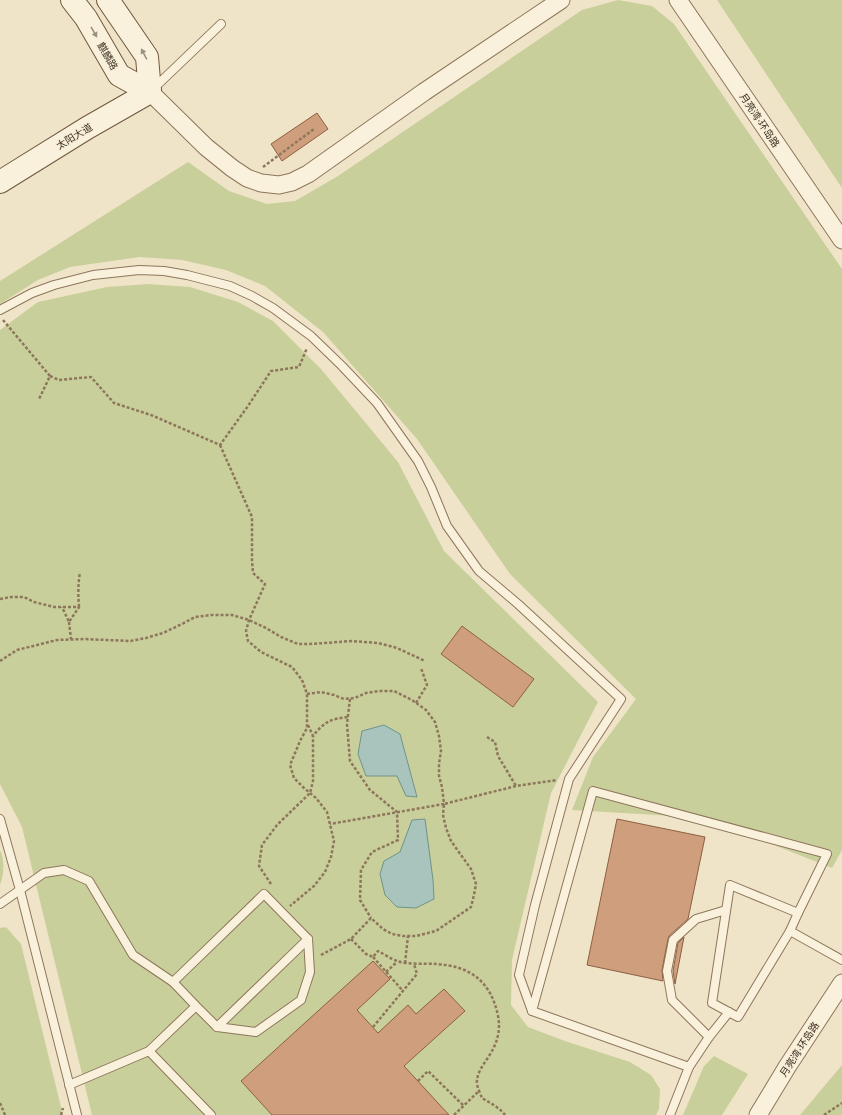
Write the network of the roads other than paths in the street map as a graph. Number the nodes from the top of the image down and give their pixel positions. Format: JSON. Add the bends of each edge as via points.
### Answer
{"nodes":[{"id":1,"x":72,"y":0,"type":"edge"},
{"id":2,"x":108,"y":0,"type":"edge"},
{"id":3,"x":561,"y":0,"type":"edge"},
{"id":4,"x":678,"y":0,"type":"edge"},
{"id":5,"x":221,"y":24,"type":"dead end"},
{"id":6,"x":150,"y":92,"type":"junction"},
{"id":7,"x":0,"y":182,"type":"edge"},
{"id":8,"x":842,"y":240,"type":"edge"},
{"id":9,"x":0,"y":310,"type":"edge"},
{"id":10,"x":0,"y":819,"type":"edge"},
{"id":11,"x":20,"y":890,"type":"junction"},
{"id":12,"x":0,"y":904,"type":"edge"},
{"id":13,"x":726,"y":910,"type":"junction"},
{"id":14,"x":798,"y":913,"type":"junction"},
{"id":15,"x":790,"y":931,"type":"junction"},
{"id":16,"x":308,"y":939,"type":"junction"},
{"id":17,"x":842,"y":960,"type":"edge"},
{"id":18,"x":173,"y":982,"type":"junction"},
{"id":19,"x":842,"y":983,"type":"edge"},
{"id":20,"x":196,"y":1006,"type":"junction"},
{"id":21,"x":532,"y":1011,"type":"junction"},
{"id":22,"x":729,"y":1012,"type":"junction"},
{"id":23,"x":217,"y":1027,"type":"junction"},
{"id":24,"x":709,"y":1037,"type":"junction"},
{"id":25,"x":149,"y":1051,"type":"junction"},
{"id":26,"x":689,"y":1067,"type":"junction"},
{"id":27,"x":69,"y":1085,"type":"junction"},
{"id":28,"x":77,"y":1115,"type":"edge"},
{"id":29,"x":211,"y":1115,"type":"edge"},
{"id":30,"x":670,"y":1115,"type":"edge"},
{"id":31,"x":758,"y":1115,"type":"edge"}],
"edges":[{"from":1,"to":6,"type":"main road","name":"麒麟路","one_way":true,"via":[[86,18],[118,75]]},
{"from":6,"to":2,"type":"main road","one_way":true,"via":[[147,58]]},
{"from":3,"to":6,"type":"street","via":[[308,174],[279,185],[247,178],[232,168],[206,147]]},
{"from":4,"to":8,"type":"street","name":"月亮湾·环岛路"},
{"from":5,"to":6,"type":"lane"},
{"from":6,"to":7,"type":"main road","name":"太阳大道"},
{"from":9,"to":21,"type":"lane","via":[[54,285],[93,275],[139,270],[164,271],[236,288],[273,308],[311,336],[377,403],[418,461],[447,526],[480,571],[621,699],[570,779],[535,905],[519,975]]},
{"from":10,"to":11,"type":"lane"},
{"from":11,"to":12,"type":"lane"},
{"from":11,"to":18,"type":"lane","via":[[44,873],[64,870],[89,882],[133,955]]},
{"from":11,"to":27,"type":"lane"},
{"from":13,"to":14,"type":"lane","via":[[730,885]]},
{"from":13,"to":22,"type":"lane","via":[[712,1002]]},
{"from":13,"to":24,"type":"lane","via":[[696,919],[673,940],[667,971],[672,1000]]},
{"from":14,"to":15,"type":"lane"},
{"from":14,"to":21,"type":"lane","via":[[827,854],[593,791]]},
{"from":15,"to":17,"type":"lane"},
{"from":15,"to":22,"type":"lane","via":[[738,1017]]},
{"from":16,"to":18,"type":"lane","via":[[264,894]]},
{"from":16,"to":23,"type":"lane"},
{"from":16,"to":23,"type":"lane","via":[[310,972],[301,1000],[256,1032]]},
{"from":18,"to":20,"type":"lane"},
{"from":19,"to":31,"type":"street","name":"月亮湾·环岛路"},
{"from":20,"to":23,"type":"lane"},
{"from":20,"to":25,"type":"lane"},
{"from":21,"to":26,"type":"lane"},
{"from":22,"to":24,"type":"lane"},
{"from":24,"to":26,"type":"lane"},
{"from":25,"to":27,"type":"lane"},
{"from":25,"to":29,"type":"lane"},
{"from":26,"to":30,"type":"lane"},
{"from":27,"to":28,"type":"lane"}]}
